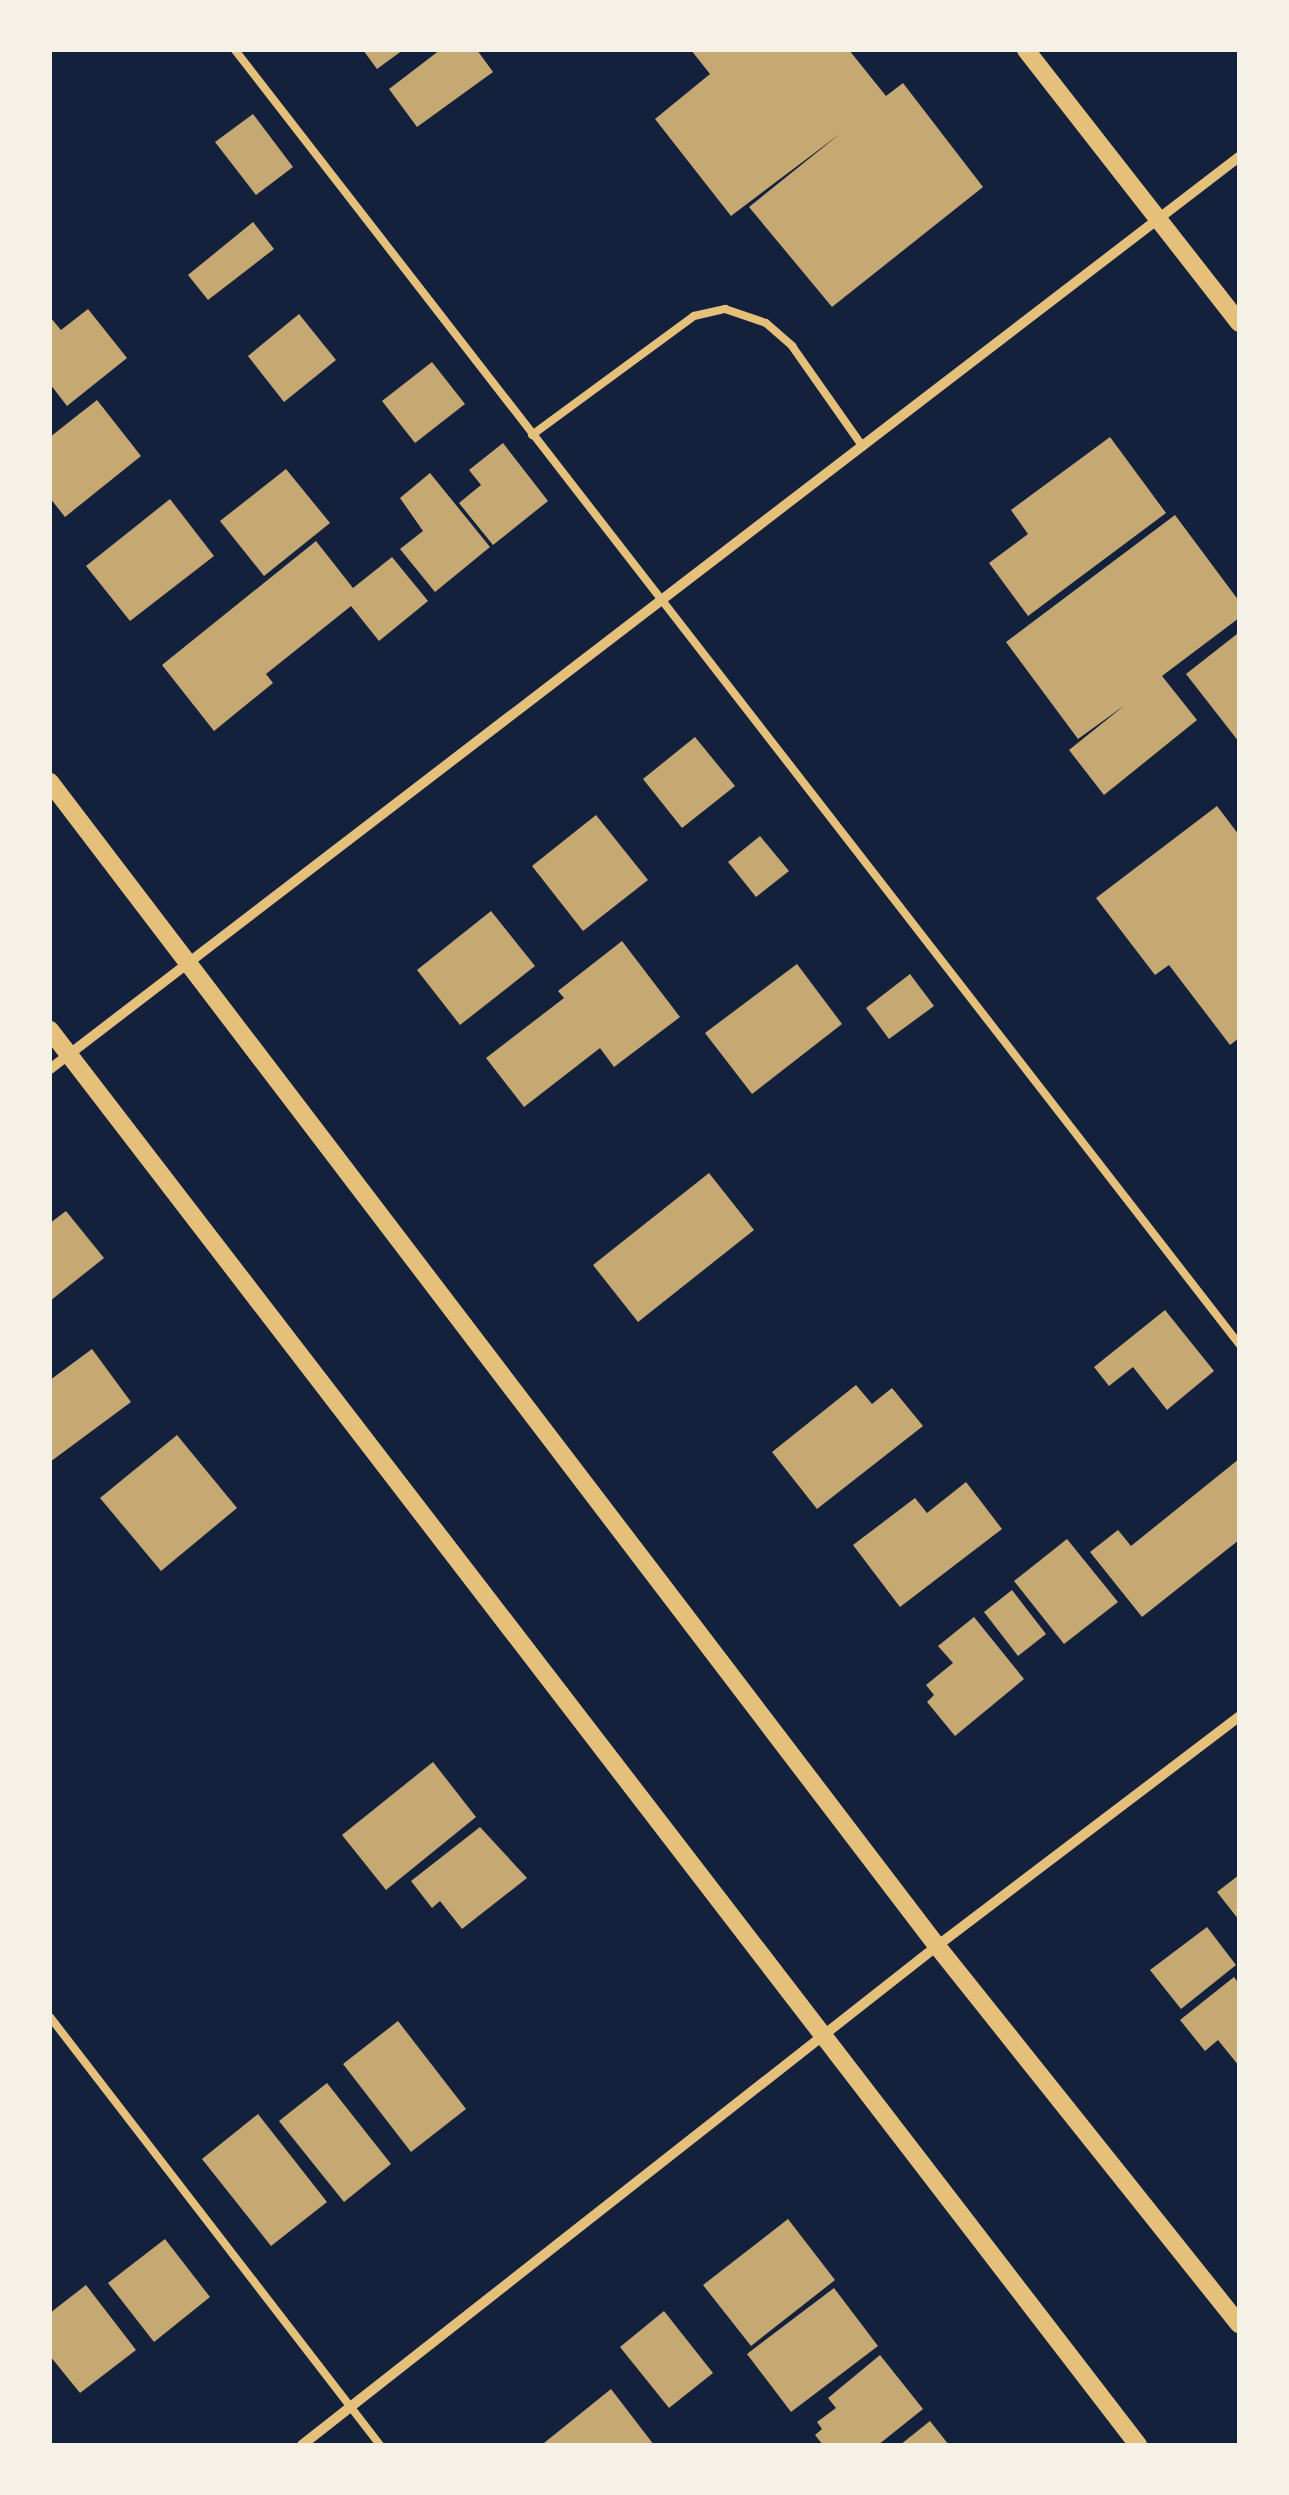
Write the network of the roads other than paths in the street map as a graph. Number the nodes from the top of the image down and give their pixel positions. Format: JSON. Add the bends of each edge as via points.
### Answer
{"nodes":[{"id":1,"x":234,"y":50,"type":"edge"},
{"id":2,"x":1026,"y":50,"type":"edge"},
{"id":3,"x":1239,"y":158,"type":"edge"},
{"id":4,"x":1160,"y":220,"type":"junction"},
{"id":5,"x":1239,"y":323,"type":"edge"},
{"id":6,"x":532,"y":435,"type":"junction"},
{"id":7,"x":863,"y":447,"type":"junction"},
{"id":8,"x":660,"y":602,"type":"junction"},
{"id":9,"x":50,"y":782,"type":"edge"},
{"id":10,"x":189,"y":962,"type":"junction"},
{"id":11,"x":50,"y":1030,"type":"edge"},
{"id":12,"x":69,"y":1054,"type":"junction"},
{"id":13,"x":50,"y":1068,"type":"edge"},
{"id":14,"x":1239,"y":1344,"type":"edge"},
{"id":15,"x":1239,"y":1717,"type":"edge"},
{"id":16,"x":937,"y":1946,"type":"junction"},
{"id":17,"x":50,"y":2017,"type":"edge"},
{"id":18,"x":825,"y":2035,"type":"junction"},
{"id":19,"x":1239,"y":2324,"type":"edge"},
{"id":20,"x":350,"y":2407,"type":"junction"},
{"id":21,"x":302,"y":2445,"type":"edge"},
{"id":22,"x":380,"y":2445,"type":"edge"},
{"id":23,"x":1138,"y":2445,"type":"edge"}],
"edges":[{"from":1,"to":6,"type":"lane"},
{"from":2,"to":4,"type":"street"},
{"from":3,"to":4,"type":"street"},
{"from":4,"to":5,"type":"street"},
{"from":4,"to":7,"type":"street"},
{"from":6,"to":7,"type":"lane","via":[[694,316],[726,309],[766,323],[792,346]]},
{"from":6,"to":8,"type":"lane"},
{"from":7,"to":8,"type":"street"},
{"from":8,"to":10,"type":"street"},
{"from":8,"to":14,"type":"lane"},
{"from":9,"to":10,"type":"street"},
{"from":10,"to":12,"type":"street"},
{"from":10,"to":16,"type":"street"},
{"from":11,"to":12,"type":"street"},
{"from":12,"to":13,"type":"street"},
{"from":12,"to":18,"type":"street"},
{"from":15,"to":16,"type":"street"},
{"from":16,"to":18,"type":"street"},
{"from":16,"to":19,"type":"street"},
{"from":17,"to":20,"type":"lane"},
{"from":18,"to":20,"type":"street"},
{"from":18,"to":23,"type":"street"},
{"from":20,"to":21,"type":"street"},
{"from":20,"to":22,"type":"lane"}]}
